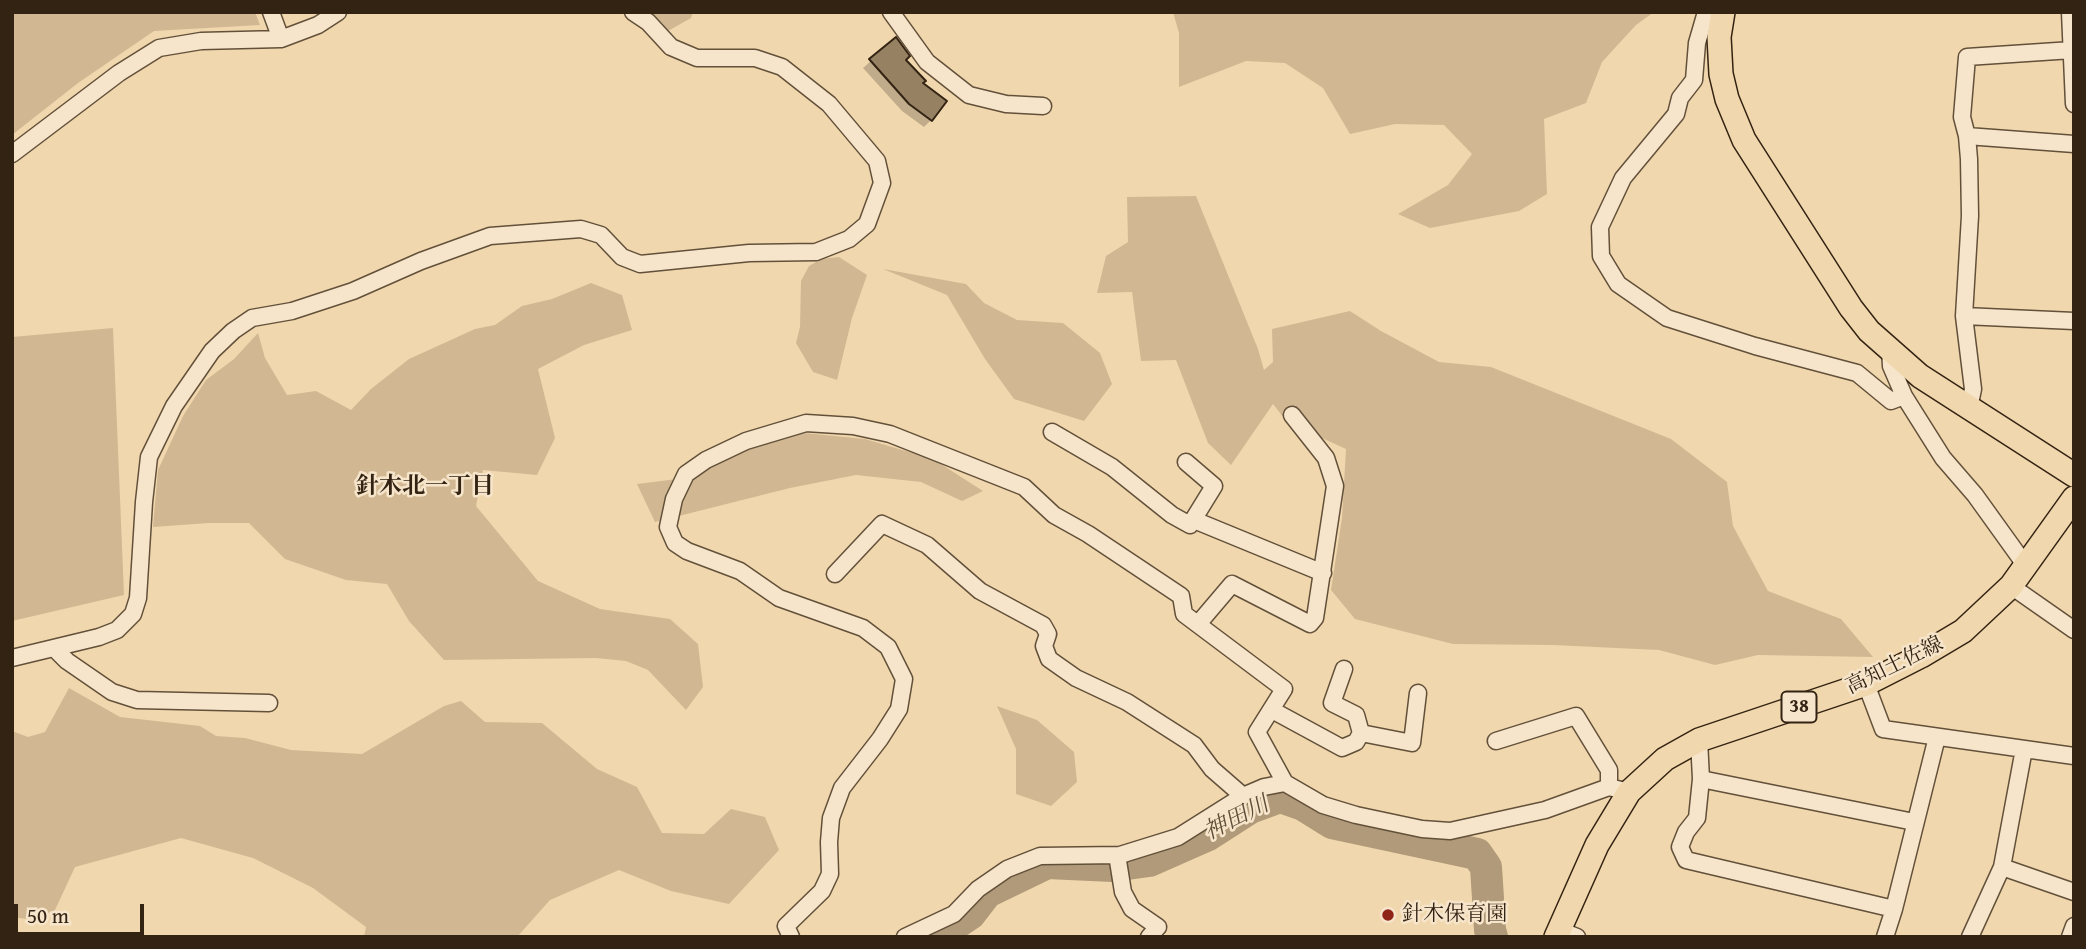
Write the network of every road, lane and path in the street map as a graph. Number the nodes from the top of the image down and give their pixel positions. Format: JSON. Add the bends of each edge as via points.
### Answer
{"nodes":[{"id":1,"x":271,"y":12,"type":"edge"},
{"id":2,"x":338,"y":12,"type":"edge"},
{"id":3,"x":633,"y":12,"type":"edge"},
{"id":4,"x":891,"y":12,"type":"edge"},
{"id":5,"x":1706,"y":12,"type":"edge"},
{"id":6,"x":1723,"y":12,"type":"edge"},
{"id":7,"x":2070,"y":12,"type":"edge"},
{"id":8,"x":281,"y":39,"type":"junction"},
{"id":9,"x":2072,"y":50,"type":"junction"},
{"id":10,"x":2074,"y":104,"type":"edge"},
{"id":11,"x":1043,"y":106,"type":"dead end"},
{"id":12,"x":1967,"y":136,"type":"junction"},
{"id":13,"x":2074,"y":144,"type":"edge"},
{"id":14,"x":12,"y":154,"type":"edge"},
{"id":15,"x":1964,"y":316,"type":"junction"},
{"id":16,"x":2074,"y":321,"type":"edge"},
{"id":17,"x":1890,"y":349,"type":"junction"},
{"id":18,"x":1904,"y":396,"type":"junction"},
{"id":19,"x":1969,"y":408,"type":"junction"},
{"id":20,"x":1292,"y":415,"type":"dead end"},
{"id":21,"x":1052,"y":432,"type":"dead end"},
{"id":22,"x":1186,"y":463,"type":"dead end"},
{"id":23,"x":2074,"y":475,"type":"edge"},
{"id":24,"x":2074,"y":498,"type":"edge"},
{"id":25,"x":1194,"y":520,"type":"junction"},
{"id":26,"x":2025,"y":566,"type":"junction"},
{"id":27,"x":1323,"y":573,"type":"junction"},
{"id":28,"x":835,"y":574,"type":"dead end"},
{"id":29,"x":2011,"y":586,"type":"junction"},
{"id":30,"x":1198,"y":624,"type":"junction"},
{"id":31,"x":2074,"y":630,"type":"edge"},
{"id":32,"x":54,"y":648,"type":"junction"},
{"id":33,"x":12,"y":658,"type":"edge"},
{"id":34,"x":1344,"y":669,"type":"dead end"},
{"id":35,"x":1866,"y":684,"type":"junction"},
{"id":36,"x":1418,"y":693,"type":"dead end"},
{"id":37,"x":269,"y":703,"type":"dead end"},
{"id":38,"x":1272,"y":710,"type":"junction"},
{"id":39,"x":1361,"y":733,"type":"junction"},
{"id":40,"x":1937,"y":737,"type":"junction"},
{"id":41,"x":1699,"y":740,"type":"junction"},
{"id":42,"x":1496,"y":741,"type":"dead end"},
{"id":43,"x":2024,"y":749,"type":"junction"},
{"id":44,"x":2074,"y":756,"type":"edge"},
{"id":45,"x":1701,"y":779,"type":"junction"},
{"id":46,"x":1285,"y":783,"type":"junction"},
{"id":47,"x":1619,"y":790,"type":"junction"},
{"id":48,"x":1243,"y":796,"type":"junction"},
{"id":49,"x":1914,"y":822,"type":"junction"},
{"id":50,"x":1120,"y":855,"type":"junction"},
{"id":51,"x":2002,"y":867,"type":"junction"},
{"id":52,"x":2074,"y":892,"type":"edge"},
{"id":53,"x":1894,"y":909,"type":"junction"},
{"id":54,"x":2074,"y":926,"type":"edge"},
{"id":55,"x":1564,"y":934,"type":"edge"},
{"id":56,"x":791,"y":937,"type":"edge"},
{"id":57,"x":905,"y":937,"type":"edge"},
{"id":58,"x":1149,"y":937,"type":"edge"},
{"id":59,"x":1885,"y":937,"type":"edge"},
{"id":60,"x":1970,"y":937,"type":"edge"},
{"id":61,"x":2070,"y":937,"type":"edge"}],
"edges":[{"from":1,"to":8,"type":"street"},
{"from":2,"to":8,"type":"street"},
{"from":3,"to":32,"type":"street","via":[[671,47],[697,58],[754,58],[782,68],[829,104],[877,161],[882,183],[867,224],[849,239],[816,252],[749,253],[640,264],[622,257],[601,235],[582,229],[490,236],[341,295],[252,318],[212,351],[174,405],[149,457],[133,614],[117,630]]},
{"from":4,"to":11,"type":"street","via":[[927,62],[969,94],[1006,104]]},
{"from":5,"to":18,"type":"street","via":[[1694,80],[1680,98],[1676,114],[1623,178],[1600,227],[1601,256],[1618,284],[1667,318],[1857,373],[1891,401]]},
{"from":6,"to":17,"type":"main road","via":[[1721,74],[1744,140],[1851,308]]},
{"from":7,"to":9,"type":"street"},
{"from":8,"to":14,"type":"street","via":[[201,41],[159,48]]},
{"from":9,"to":10,"type":"street"},
{"from":9,"to":12,"type":"street","via":[[1967,57],[1962,117]]},
{"from":12,"to":13,"type":"street"},
{"from":12,"to":15,"type":"street","via":[[1970,216]]},
{"from":15,"to":16,"type":"street"},
{"from":15,"to":19,"type":"street","via":[[1973,389]]},
{"from":17,"to":18,"type":"street","via":[[1891,366]]},
{"from":17,"to":19,"type":"main road","via":[[1920,376]]},
{"from":18,"to":26,"type":"street","via":[[1943,458],[1976,495]]},
{"from":19,"to":23,"type":"main road"},
{"from":20,"to":27,"type":"street","via":[[1326,458],[1335,486]]},
{"from":21,"to":25,"type":"street","via":[[1112,467],[1172,514],[1190,525]]},
{"from":22,"to":25,"type":"street","via":[[1214,486]]},
{"from":24,"to":26,"type":"main road","name":"高知土佐線","number":"38"},
{"from":25,"to":27,"type":"street"},
{"from":26,"to":29,"type":"main road","name":"高知土佐線","number":"38"},
{"from":27,"to":30,"type":"street","via":[[1310,624],[1232,584]]},
{"from":28,"to":48,"type":"street","via":[[882,524],[927,545],[980,591],[1043,625],[1049,659],[1195,745],[1212,769]]},
{"from":29,"to":31,"type":"street"},
{"from":29,"to":35,"type":"main road","name":"高知土佐線","number":"38","via":[[1963,631]]},
{"from":30,"to":38,"type":"street","via":[[1284,689]]},
{"from":30,"to":56,"type":"street","via":[[1184,614],[1181,596],[1054,515],[1024,486],[890,433],[806,423],[746,441],[685,474],[668,527],[675,543],[740,571],[779,598],[863,628],[888,647],[904,679],[899,709],[842,788],[831,818],[831,874],[822,891],[786,926]]},
{"from":32,"to":33,"type":"street"},
{"from":32,"to":37,"type":"street","via":[[112,692],[137,700]]},
{"from":34,"to":39,"type":"street","via":[[1332,703],[1356,715]]},
{"from":35,"to":40,"type":"street","via":[[1883,729]]},
{"from":35,"to":41,"type":"main road","name":"高知土佐線","number":"38"},
{"from":36,"to":39,"type":"street","via":[[1412,743]]},
{"from":38,"to":39,"type":"street","via":[[1342,748],[1356,742]]},
{"from":38,"to":46,"type":"street","via":[[1256,732]]},
{"from":40,"to":43,"type":"street"},
{"from":40,"to":49,"type":"street"},
{"from":41,"to":45,"type":"street"},
{"from":41,"to":47,"type":"main road","name":"高知土佐線","number":"38"},
{"from":42,"to":47,"type":"street","via":[[1576,716]]},
{"from":43,"to":44,"type":"street"},
{"from":43,"to":51,"type":"street"},
{"from":45,"to":49,"type":"street"},
{"from":45,"to":53,"type":"street","via":[[1697,818],[1680,846],[1686,860]]},
{"from":46,"to":47,"type":"street","via":[[1324,805],[1356,815],[1450,831]]},
{"from":46,"to":48,"type":"street"},
{"from":47,"to":55,"type":"main road","name":"高知土佐線","number":"38"},
{"from":48,"to":50,"type":"street","via":[[1178,837]]},
{"from":49,"to":53,"type":"street"},
{"from":50,"to":57,"type":"street","via":[[1040,856],[1007,869],[978,889],[954,915]]},
{"from":50,"to":58,"type":"street","via":[[1123,891],[1132,909],[1158,927]]},
{"from":51,"to":52,"type":"street"},
{"from":51,"to":60,"type":"street"},
{"from":53,"to":59,"type":"street"},
{"from":54,"to":61,"type":"street"}]}
